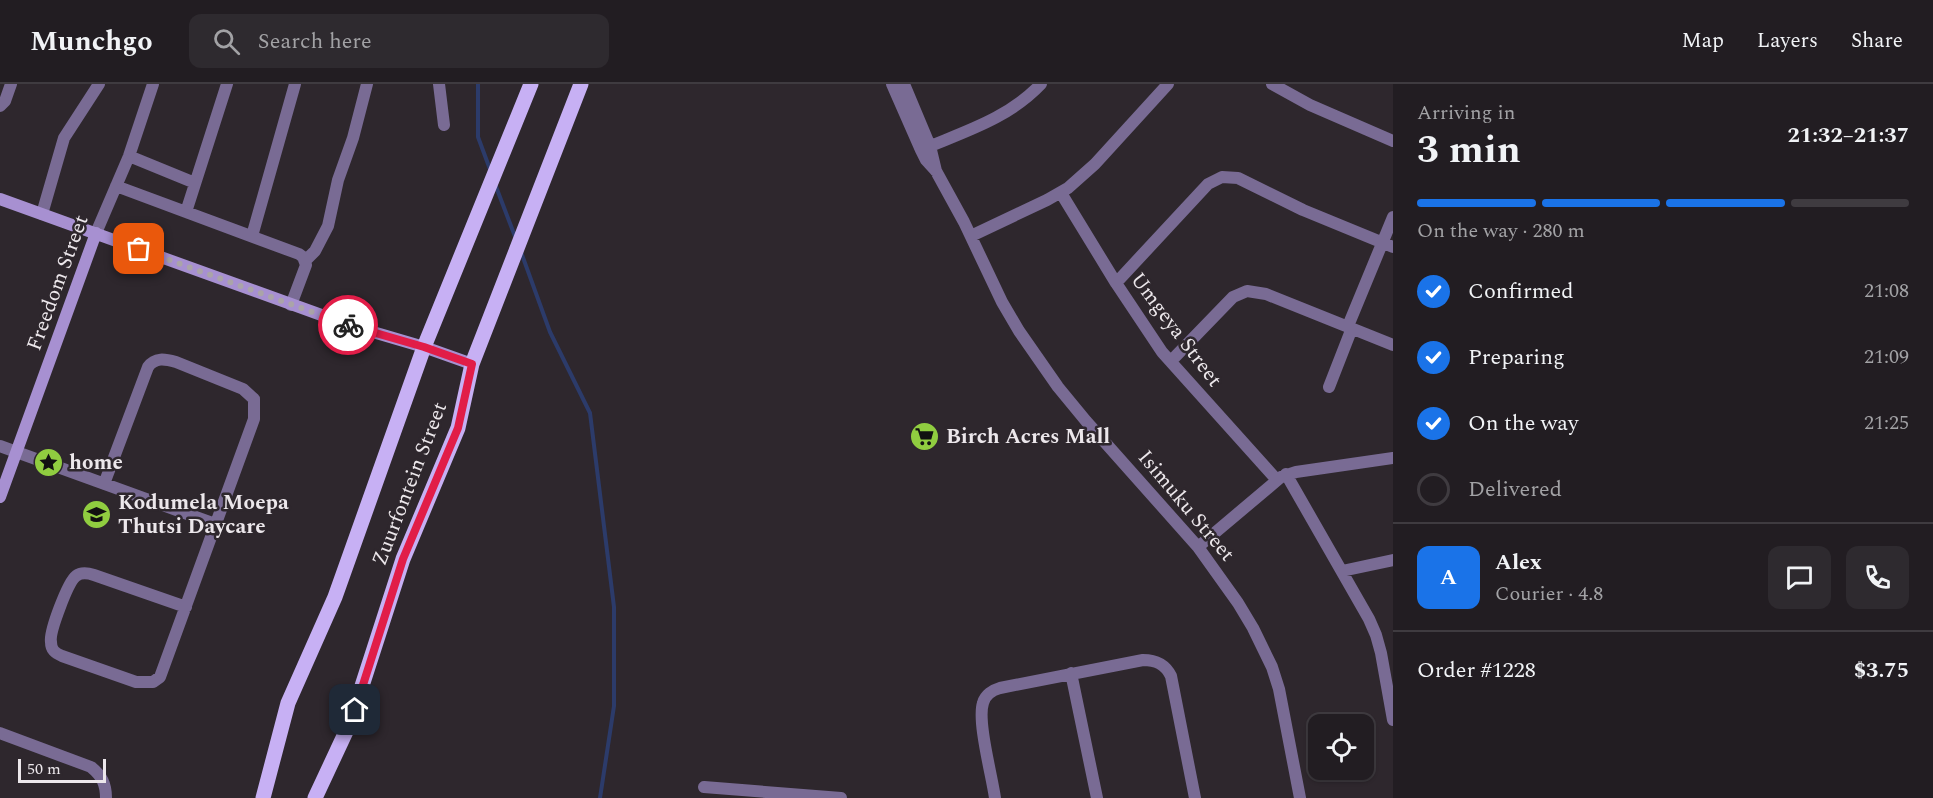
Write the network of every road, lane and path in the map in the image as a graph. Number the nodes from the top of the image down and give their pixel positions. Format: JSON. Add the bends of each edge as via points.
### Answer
{"nodes":[{"id":1,"x":11,"y":84,"type":"edge"},
{"id":2,"x":99,"y":84,"type":"edge"},
{"id":3,"x":153,"y":84,"type":"edge"},
{"id":4,"x":227,"y":84,"type":"edge"},
{"id":5,"x":295,"y":84,"type":"edge"},
{"id":6,"x":367,"y":84,"type":"edge"},
{"id":7,"x":439,"y":84,"type":"edge"},
{"id":8,"x":531,"y":84,"type":"edge"},
{"id":9,"x":581,"y":84,"type":"edge"},
{"id":10,"x":892,"y":84,"type":"edge"},
{"id":11,"x":904,"y":84,"type":"edge"},
{"id":12,"x":1041,"y":84,"type":"edge"},
{"id":13,"x":1168,"y":84,"type":"edge"},
{"id":14,"x":1272,"y":84,"type":"edge"},
{"id":15,"x":0,"y":106,"type":"edge"},
{"id":16,"x":444,"y":125,"type":"dead end"},
{"id":17,"x":1393,"y":141,"type":"edge"},
{"id":18,"x":926,"y":148,"type":"junction"},
{"id":19,"x":129,"y":156,"type":"junction"},
{"id":20,"x":195,"y":183,"type":"junction"},
{"id":21,"x":116,"y":186,"type":"junction"},
{"id":22,"x":1061,"y":193,"type":"junction"},
{"id":23,"x":0,"y":199,"type":"edge"},
{"id":24,"x":186,"y":212,"type":"junction"},
{"id":25,"x":42,"y":214,"type":"junction"},
{"id":26,"x":1393,"y":216,"type":"edge"},
{"id":27,"x":96,"y":233,"type":"junction"},
{"id":28,"x":252,"y":236,"type":"junction"},
{"id":29,"x":970,"y":236,"type":"junction"},
{"id":30,"x":1387,"y":245,"type":"edge"},
{"id":31,"x":305,"y":261,"type":"junction"},
{"id":32,"x":1116,"y":283,"type":"junction"},
{"id":33,"x":291,"y":304,"type":"junction"},
{"id":34,"x":1350,"y":327,"type":"junction"},
{"id":35,"x":1393,"y":345,"type":"edge"},
{"id":36,"x":424,"y":347,"type":"junction"},
{"id":37,"x":1171,"y":361,"type":"junction"},
{"id":38,"x":472,"y":364,"type":"junction"},
{"id":39,"x":1329,"y":387,"type":"dead end"},
{"id":40,"x":0,"y":446,"type":"edge"},
{"id":41,"x":16,"y":452,"type":"junction"},
{"id":42,"x":1393,"y":458,"type":"edge"},
{"id":43,"x":1281,"y":477,"type":"junction"},
{"id":44,"x":104,"y":484,"type":"junction"},
{"id":45,"x":0,"y":496,"type":"edge"},
{"id":46,"x":215,"y":524,"type":"junction"},
{"id":47,"x":1198,"y":547,"type":"junction"},
{"id":48,"x":1393,"y":560,"type":"edge"},
{"id":49,"x":1342,"y":571,"type":"junction"},
{"id":50,"x":186,"y":607,"type":"junction"},
{"id":51,"x":1071,"y":673,"type":"junction"},
{"id":52,"x":1393,"y":720,"type":"edge"},
{"id":53,"x":0,"y":733,"type":"edge"},
{"id":54,"x":704,"y":787,"type":"dead end"},
{"id":55,"x":768,"y":795,"type":"edge"},
{"id":56,"x":106,"y":798,"type":"edge"},
{"id":57,"x":263,"y":798,"type":"edge"},
{"id":58,"x":315,"y":798,"type":"edge"},
{"id":59,"x":841,"y":798,"type":"edge"},
{"id":60,"x":995,"y":798,"type":"edge"},
{"id":61,"x":1097,"y":798,"type":"edge"},
{"id":62,"x":1195,"y":798,"type":"edge"},
{"id":63,"x":1300,"y":798,"type":"edge"}],
"edges":[{"from":1,"to":15,"type":"street"},
{"from":2,"to":25,"type":"street","via":[[64,138]]},
{"from":3,"to":19,"type":"street","name":"Freedom Street"},
{"from":4,"to":20,"type":"street"},
{"from":5,"to":28,"type":"street"},
{"from":6,"to":31,"type":"street","via":[[328,226]]},
{"from":7,"to":16,"type":"street"},
{"from":8,"to":36,"type":"main road","name":"Zuurfontein Street"},
{"from":9,"to":38,"type":"main road","name":"Zuurfontein Street"},
{"from":10,"to":18,"type":"street","name":"Isimuku Street"},
{"from":11,"to":18,"type":"street","name":"Isimuku Street"},
{"from":12,"to":18,"type":"street","via":[[999,117]]},
{"from":13,"to":22,"type":"street","via":[[1095,164]]},
{"from":14,"to":17,"type":"street"},
{"from":18,"to":29,"type":"street","name":"Isimuku Street"},
{"from":19,"to":20,"type":"street"},
{"from":19,"to":21,"type":"street","name":"Freedom Street"},
{"from":20,"to":24,"type":"street"},
{"from":21,"to":24,"type":"street"},
{"from":21,"to":27,"type":"street","name":"Freedom Street"},
{"from":22,"to":29,"type":"street"},
{"from":22,"to":32,"type":"street","name":"Umgeya Street"},
{"from":23,"to":25,"type":"street"},
{"from":24,"to":28,"type":"street"},
{"from":25,"to":27,"type":"street"},
{"from":26,"to":30,"type":"street"},
{"from":27,"to":33,"type":"street"},
{"from":27,"to":41,"type":"street","name":"Freedom Street"},
{"from":28,"to":31,"type":"street","via":[[298,254]]},
{"from":29,"to":47,"type":"street","name":"Isimuku Street","via":[[1007,312],[1058,387]]},
{"from":30,"to":32,"type":"street","via":[[1238,178],[1222,177],[1208,184]]},
{"from":30,"to":34,"type":"street"},
{"from":31,"to":33,"type":"street"},
{"from":32,"to":37,"type":"street","name":"Umgeya Street"},
{"from":33,"to":36,"type":"street","via":[[349,326]]},
{"from":34,"to":35,"type":"street"},
{"from":34,"to":37,"type":"street","via":[[1266,294],[1247,291],[1233,297]]},
{"from":34,"to":39,"type":"street"},
{"from":36,"to":38,"type":"street"},
{"from":36,"to":57,"type":"main road","name":"Zuurfontein Street","via":[[334,597],[288,703]]},
{"from":37,"to":43,"type":"street","name":"Umgeya Street"},
{"from":38,"to":58,"type":"main road","name":"Zuurfontein Street","via":[[458,428],[399,570],[350,723]]},
{"from":40,"to":41,"type":"street"},
{"from":41,"to":44,"type":"street"},
{"from":41,"to":45,"type":"street","name":"Freedom Street"},
{"from":42,"to":43,"type":"street"},
{"from":43,"to":47,"type":"street"},
{"from":43,"to":49,"type":"street","name":"Umgeya Street"},
{"from":44,"to":46,"type":"street"},
{"from":44,"to":46,"type":"street","via":[[148,367],[160,359],[176,362],[243,389],[254,399],[254,419]]},
{"from":46,"to":50,"type":"street"},
{"from":47,"to":63,"type":"street","name":"Isimuku Street","via":[[1238,603],[1272,667]]},
{"from":48,"to":49,"type":"street"},
{"from":49,"to":52,"type":"street","name":"Umgeya Street","via":[[1376,635]]},
{"from":50,"to":50,"type":"street","via":[[162,672],[153,682],[136,682],[62,656],[54,652],[51,644],[51,634],[71,582],[83,573]]},
{"from":51,"to":60,"type":"street","via":[[993,690],[983,700],[982,718]]},
{"from":51,"to":61,"type":"street"},
{"from":51,"to":62,"type":"street","via":[[1143,660],[1163,665],[1171,676]]},
{"from":53,"to":56,"type":"street","via":[[91,767],[101,775]]},
{"from":54,"to":55,"type":"street"},
{"from":55,"to":59,"type":"street"}]}
